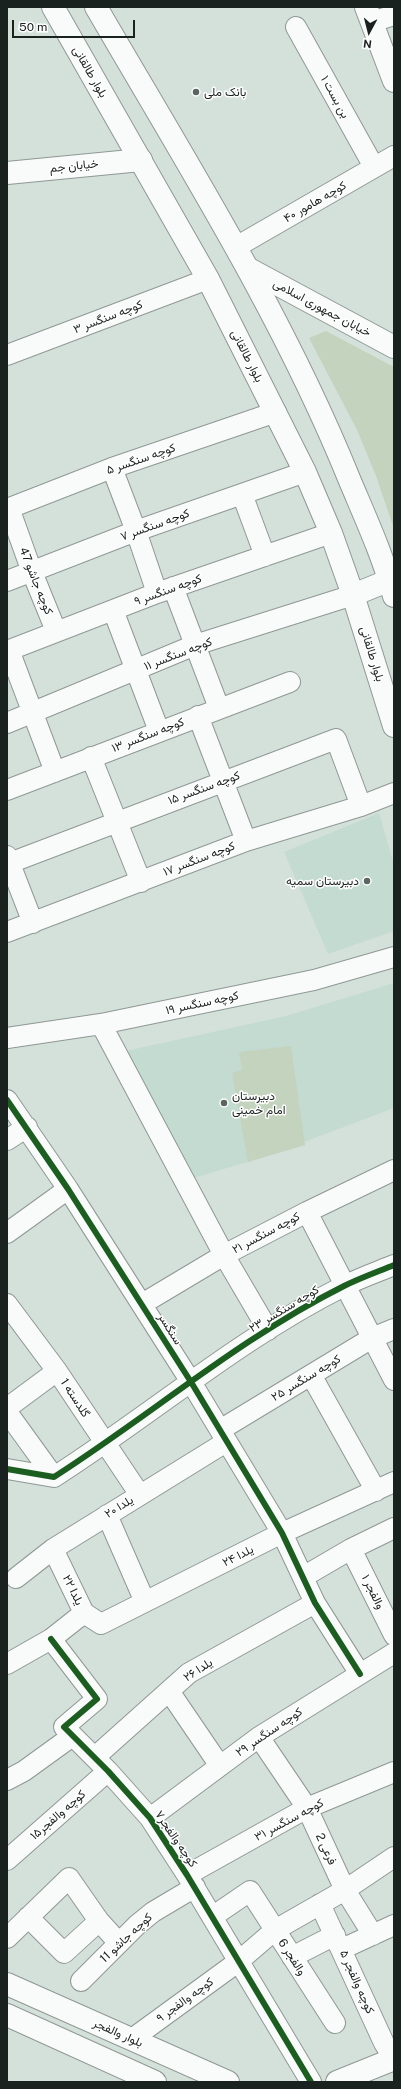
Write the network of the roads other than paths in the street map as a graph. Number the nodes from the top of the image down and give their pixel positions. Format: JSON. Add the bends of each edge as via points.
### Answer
{"nodes":[{"id":1,"x":53,"y":7,"type":"edge"},
{"id":2,"x":96,"y":7,"type":"edge"},
{"id":3,"x":369,"y":15,"type":"edge"},
{"id":4,"x":394,"y":15,"type":"edge"},
{"id":5,"x":296,"y":27,"type":"dead end"},
{"id":6,"x":394,"y":82,"type":"edge"},
{"id":7,"x":394,"y":156,"type":"edge"},
{"id":8,"x":141,"y":160,"type":"junction"},
{"id":9,"x":374,"y":167,"type":"junction"},
{"id":10,"x":7,"y":172,"type":"edge"},
{"id":11,"x":236,"y":247,"type":"junction"},
{"id":12,"x":249,"y":269,"type":"junction"},
{"id":13,"x":208,"y":279,"type":"junction"},
{"id":14,"x":394,"y":347,"type":"edge"},
{"id":15,"x":7,"y":355,"type":"edge"},
{"id":16,"x":276,"y":412,"type":"junction"},
{"id":17,"x":112,"y":468,"type":"junction"},
{"id":18,"x":305,"y":472,"type":"junction"},
{"id":19,"x":242,"y":494,"type":"junction"},
{"id":20,"x":8,"y":508,"type":"edge"},
{"id":21,"x":136,"y":531,"type":"junction"},
{"id":22,"x":331,"y":533,"type":"junction"},
{"id":23,"x":265,"y":556,"type":"junction"},
{"id":24,"x":388,"y":557,"type":"edge"},
{"id":25,"x":32,"y":572,"type":"junction"},
{"id":26,"x":7,"y":581,"type":"edge"},
{"id":27,"x":392,"y":588,"type":"edge"},
{"id":28,"x":165,"y":590,"type":"junction"},
{"id":29,"x":353,"y":595,"type":"junction"},
{"id":30,"x":113,"y":610,"type":"junction"},
{"id":31,"x":56,"y":631,"type":"junction"},
{"id":32,"x":195,"y":646,"type":"junction"},
{"id":33,"x":8,"y":650,"type":"edge"},
{"id":34,"x":136,"y":670,"type":"junction"},
{"id":35,"x":290,"y":682,"type":"dead end"},
{"id":36,"x":219,"y":708,"type":"junction"},
{"id":37,"x":34,"y":712,"type":"junction"},
{"id":38,"x":198,"y":716,"type":"junction"},
{"id":39,"x":7,"y":723,"type":"edge"},
{"id":40,"x":394,"y":726,"type":"edge"},
{"id":41,"x":158,"y":731,"type":"junction"},
{"id":42,"x":91,"y":757,"type":"junction"},
{"id":43,"x":55,"y":772,"type":"junction"},
{"id":44,"x":224,"y":781,"type":"junction"},
{"id":45,"x":7,"y":790,"type":"edge"},
{"id":46,"x":394,"y":793,"type":"edge"},
{"id":47,"x":361,"y":806,"type":"junction"},
{"id":48,"x":117,"y":821,"type":"junction"},
{"id":49,"x":246,"y":841,"type":"junction"},
{"id":50,"x":8,"y":861,"type":"edge"},
{"id":51,"x":141,"y":882,"type":"junction"},
{"id":52,"x":33,"y":923,"type":"junction"},
{"id":53,"x":7,"y":932,"type":"edge"},
{"id":54,"x":394,"y":957,"type":"edge"},
{"id":55,"x":101,"y":1024,"type":"junction"},
{"id":56,"x":7,"y":1038,"type":"edge"},
{"id":57,"x":7,"y":1100,"type":"edge"},
{"id":58,"x":27,"y":1127,"type":"junction"},
{"id":59,"x":7,"y":1140,"type":"edge"},
{"id":60,"x":394,"y":1170,"type":"edge"},
{"id":61,"x":68,"y":1189,"type":"junction"},
{"id":62,"x":307,"y":1212,"type":"junction"},
{"id":63,"x":7,"y":1234,"type":"edge"},
{"id":64,"x":224,"y":1255,"type":"junction"},
{"id":65,"x":394,"y":1265,"type":"edge"},
{"id":66,"x":344,"y":1286,"type":"junction"},
{"id":67,"x":7,"y":1304,"type":"edge"},
{"id":68,"x":142,"y":1304,"type":"junction"},
{"id":69,"x":394,"y":1329,"type":"edge"},
{"id":70,"x":268,"y":1330,"type":"junction"},
{"id":71,"x":372,"y":1338,"type":"junction"},
{"id":72,"x":57,"y":1371,"type":"junction"},
{"id":73,"x":311,"y":1375,"type":"junction"},
{"id":74,"x":394,"y":1380,"type":"edge"},
{"id":75,"x":191,"y":1382,"type":"junction"},
{"id":76,"x":7,"y":1408,"type":"edge"},
{"id":77,"x":7,"y":1412,"type":"edge"},
{"id":78,"x":223,"y":1436,"type":"junction"},
{"id":79,"x":105,"y":1444,"type":"junction"},
{"id":80,"x":7,"y":1468,"type":"edge"},
{"id":81,"x":54,"y":1477,"type":"junction"},
{"id":82,"x":394,"y":1482,"type":"edge"},
{"id":83,"x":376,"y":1491,"type":"junction"},
{"id":84,"x":140,"y":1495,"type":"junction"},
{"id":85,"x":107,"y":1515,"type":"junction"},
{"id":86,"x":394,"y":1528,"type":"edge"},
{"id":87,"x":282,"y":1533,"type":"junction"},
{"id":88,"x":53,"y":1549,"type":"junction"},
{"id":89,"x":351,"y":1549,"type":"junction"},
{"id":90,"x":303,"y":1577,"type":"junction"},
{"id":91,"x":16,"y":1578,"type":"dead end"},
{"id":92,"x":145,"y":1602,"type":"junction"},
{"id":93,"x":315,"y":1603,"type":"junction"},
{"id":94,"x":84,"y":1613,"type":"junction"},
{"id":95,"x":394,"y":1635,"type":"edge"},
{"id":96,"x":51,"y":1639,"type":"junction"},
{"id":97,"x":394,"y":1653,"type":"edge"},
{"id":98,"x":7,"y":1664,"type":"edge"},
{"id":99,"x":360,"y":1674,"type":"junction"},
{"id":100,"x":169,"y":1691,"type":"junction"},
{"id":101,"x":259,"y":1736,"type":"junction"},
{"id":102,"x":71,"y":1737,"type":"junction"},
{"id":103,"x":102,"y":1764,"type":"junction"},
{"id":104,"x":220,"y":1766,"type":"junction"},
{"id":105,"x":394,"y":1772,"type":"edge"},
{"id":106,"x":7,"y":1780,"type":"edge"},
{"id":107,"x":307,"y":1808,"type":"junction"},
{"id":108,"x":150,"y":1818,"type":"junction"},
{"id":109,"x":394,"y":1857,"type":"edge"},
{"id":110,"x":7,"y":1860,"type":"edge"},
{"id":111,"x":191,"y":1881,"type":"junction"},
{"id":112,"x":346,"y":1890,"type":"junction"},
{"id":113,"x":320,"y":1904,"type":"junction"},
{"id":114,"x":28,"y":1917,"type":"junction"},
{"id":115,"x":212,"y":1917,"type":"junction"},
{"id":116,"x":99,"y":1921,"type":"junction"},
{"id":117,"x":394,"y":1925,"type":"edge"},
{"id":118,"x":275,"y":1930,"type":"junction"},
{"id":119,"x":373,"y":1935,"type":"junction"},
{"id":120,"x":7,"y":1938,"type":"edge"},
{"id":121,"x":338,"y":1942,"type":"junction"},
{"id":122,"x":119,"y":1943,"type":"junction"},
{"id":123,"x":292,"y":1957,"type":"junction"},
{"id":124,"x":239,"y":1961,"type":"junction"},
{"id":125,"x":81,"y":1981,"type":"dead end"},
{"id":126,"x":7,"y":1984,"type":"edge"},
{"id":127,"x":65,"y":2009,"type":"junction"},
{"id":128,"x":7,"y":2015,"type":"edge"},
{"id":129,"x":334,"y":2023,"type":"dead end"},
{"id":130,"x":56,"y":2038,"type":"junction"},
{"id":131,"x":132,"y":2039,"type":"junction"},
{"id":132,"x":394,"y":2059,"type":"edge"},
{"id":133,"x":155,"y":2082,"type":"edge"},
{"id":134,"x":228,"y":2082,"type":"edge"},
{"id":135,"x":311,"y":2082,"type":"edge"},
{"id":136,"x":337,"y":2082,"type":"edge"}],
"edges":[{"from":1,"to":8,"type":"main road","name":"بلوار طالقانی"},
{"from":2,"to":11,"type":"main road"},
{"from":3,"to":4,"type":"street"},
{"from":3,"to":6,"type":"main road"},
{"from":5,"to":9,"type":"street","name":"بن بست ۱"},
{"from":7,"to":9,"type":"street","name":"کوچه هامور ۴۰"},
{"from":8,"to":10,"type":"main road","name":"خیابان جم"},
{"from":8,"to":13,"type":"main road","name":"بلوار طالقانی"},
{"from":9,"to":11,"type":"street","name":"کوچه هامور ۴۰"},
{"from":11,"to":12,"type":"main road"},
{"from":12,"to":14,"type":"main road","name":"خیابان جمهوری اسلامی"},
{"from":12,"to":24,"type":"main road","via":[[329,428]]},
{"from":13,"to":15,"type":"street","name":"کوچه سنگسر ۳"},
{"from":13,"to":16,"type":"main road","name":"بلوار طالقانی"},
{"from":16,"to":17,"type":"street","name":"کوچه سنگسر ۵"},
{"from":16,"to":18,"type":"main road","name":"بلوار طالقانی"},
{"from":17,"to":20,"type":"street","name":"کوچه سنگسر ۵"},
{"from":17,"to":21,"type":"street"},
{"from":18,"to":19,"type":"street","name":"کوچه سنگسر ۷"},
{"from":18,"to":22,"type":"main road","name":"بلوار طالقانی"},
{"from":19,"to":21,"type":"street","name":"کوچه سنگسر ۷"},
{"from":19,"to":23,"type":"street"},
{"from":20,"to":25,"type":"street","name":"کوچه جاشو 47"},
{"from":21,"to":25,"type":"street","name":"کوچه سنگسر ۷"},
{"from":21,"to":28,"type":"street"},
{"from":22,"to":23,"type":"street","name":"کوچه سنگسر ۹"},
{"from":22,"to":29,"type":"main road","name":"بلوار طالقانی"},
{"from":23,"to":28,"type":"street","name":"کوچه سنگسر ۹"},
{"from":24,"to":27,"type":"main road"},
{"from":25,"to":26,"type":"street","name":"کوچه سنگسر ۷"},
{"from":25,"to":31,"type":"street","name":"کوچه جاشو 47"},
{"from":27,"to":29,"type":"main road"},
{"from":28,"to":30,"type":"street","name":"کوچه سنگسر ۹"},
{"from":28,"to":32,"type":"street"},
{"from":29,"to":32,"type":"street","name":"کوچه سنگسر ۱۱"},
{"from":29,"to":40,"type":"main road","name":"بلوار طالقانی"},
{"from":30,"to":31,"type":"street","name":"کوچه سنگسر ۹"},
{"from":30,"to":34,"type":"street"},
{"from":31,"to":33,"type":"street","name":"کوچه سنگسر ۹"},
{"from":32,"to":34,"type":"street","name":"کوچه سنگسر ۱۱"},
{"from":32,"to":36,"type":"street"},
{"from":33,"to":37,"type":"street"},
{"from":34,"to":37,"type":"street","name":"کوچه سنگسر ۱۱"},
{"from":34,"to":41,"type":"street"},
{"from":35,"to":36,"type":"street","name":"کوچه سنگسر ۱۳"},
{"from":36,"to":38,"type":"street","name":"کوچه سنگسر ۱۳"},
{"from":37,"to":39,"type":"street","name":"کوچه سنگسر ۱۱"},
{"from":37,"to":43,"type":"street"},
{"from":38,"to":41,"type":"street","name":"کوچه سنگسر ۱۳"},
{"from":38,"to":44,"type":"street"},
{"from":41,"to":42,"type":"street","name":"کوچه سنگسر ۱۳"},
{"from":42,"to":43,"type":"street","name":"کوچه سنگسر ۱۳"},
{"from":42,"to":48,"type":"street"},
{"from":43,"to":45,"type":"street","name":"کوچه سنگسر ۱۳"},
{"from":44,"to":47,"type":"street","name":"کوچه سنگسر ۱۵","via":[[336,739]]},
{"from":44,"to":48,"type":"street","name":"کوچه سنگسر ۱۵"},
{"from":44,"to":49,"type":"street"},
{"from":46,"to":47,"type":"street","name":"کوچه سنگسر ۱۷"},
{"from":47,"to":49,"type":"street","name":"کوچه سنگسر ۱۷"},
{"from":48,"to":50,"type":"street","name":"کوچه سنگسر ۱۵"},
{"from":48,"to":51,"type":"street"},
{"from":49,"to":51,"type":"street","name":"کوچه سنگسر ۱۷"},
{"from":50,"to":52,"type":"street"},
{"from":51,"to":52,"type":"street","name":"کوچه سنگسر ۱۷"},
{"from":52,"to":53,"type":"street","name":"کوچه سنگسر ۱۷"},
{"from":54,"to":55,"type":"street","name":"کوچه سنگسر ۱۹","via":[[314,980]]},
{"from":55,"to":56,"type":"street","name":"کوچه سنگسر ۱۹"},
{"from":55,"to":64,"type":"street"},
{"from":57,"to":58,"type":"street","name":"سنگسر"},
{"from":58,"to":59,"type":"street"},
{"from":58,"to":61,"type":"street","name":"سنگسر"},
{"from":60,"to":62,"type":"street","name":"کوچه سنگسر ۲۱"},
{"from":61,"to":63,"type":"street"},
{"from":61,"to":68,"type":"street","name":"سنگسر"},
{"from":62,"to":64,"type":"street","name":"کوچه سنگسر ۲۱"},
{"from":62,"to":66,"type":"street"},
{"from":64,"to":68,"type":"street","name":"کوچه سنگسر ۲۱"},
{"from":64,"to":70,"type":"street"},
{"from":65,"to":66,"type":"street","name":"کوچه سنگسر ۲۳"},
{"from":66,"to":70,"type":"street","name":"کوچه سنگسر ۲۳"},
{"from":66,"to":71,"type":"street"},
{"from":67,"to":72,"type":"street","name":"گلدسته 1"},
{"from":68,"to":75,"type":"street","name":"سنگسر"},
{"from":69,"to":71,"type":"street","name":"کوچه سنگسر ۲۵"},
{"from":70,"to":75,"type":"street","name":"کوچه سنگسر ۲۳"},
{"from":71,"to":73,"type":"street","name":"کوچه سنگسر ۲۵"},
{"from":71,"to":74,"type":"street"},
{"from":72,"to":76,"type":"street"},
{"from":72,"to":79,"type":"street","name":"گلدسته 1"},
{"from":73,"to":78,"type":"street","name":"کوچه سنگسر ۲۵"},
{"from":73,"to":83,"type":"street"},
{"from":75,"to":78,"type":"street","name":"سنگسر"},
{"from":75,"to":79,"type":"street","name":"کوچه سنگسر ۲۳"},
{"from":77,"to":81,"type":"street"},
{"from":78,"to":84,"type":"street","name":"یلدا ۲۰"},
{"from":78,"to":87,"type":"street","name":"سنگسر"},
{"from":79,"to":81,"type":"street","name":"کوچه سنگسر ۲۳"},
{"from":79,"to":84,"type":"street","name":"گلدسته 1"},
{"from":80,"to":81,"type":"street"},
{"from":82,"to":83,"type":"street","name":"یلدا ۲۴"},
{"from":83,"to":87,"type":"street","name":"یلدا ۲۴"},
{"from":84,"to":85,"type":"street","name":"یلدا ۲۰"},
{"from":85,"to":88,"type":"street","name":"یلدا ۲۰"},
{"from":85,"to":92,"type":"street"},
{"from":86,"to":89,"type":"street"},
{"from":87,"to":90,"type":"street","name":"سنگسر"},
{"from":87,"to":92,"type":"street","name":"یلدا ۲۴"},
{"from":88,"to":91,"type":"street","name":"یلدا ۲۰"},
{"from":88,"to":94,"type":"street","name":"یلدا ۲۲"},
{"from":89,"to":90,"type":"street"},
{"from":89,"to":95,"type":"street","name":"والفجر ۱"},
{"from":90,"to":93,"type":"street","name":"سنگسر"},
{"from":92,"to":94,"type":"street","name":"یلدا ۲۴","via":[[101,1624]]},
{"from":93,"to":99,"type":"street","name":"سنگسر"},
{"from":93,"to":100,"type":"street","name":"یلدا ۲۶","via":[[189,1673]]},
{"from":94,"to":96,"type":"street","name":"یلدا ۲۲"},
{"from":96,"to":98,"type":"street","name":"یلدا ۲۲"},
{"from":96,"to":102,"type":"street","via":[[97,1699],[64,1727]]},
{"from":97,"to":99,"type":"street","name":"کوچه سنگسر ۲۹"},
{"from":99,"to":101,"type":"street","name":"کوچه سنگسر ۲۹"},
{"from":100,"to":103,"type":"street","name":"یلدا ۲۶"},
{"from":100,"to":104,"type":"street"},
{"from":101,"to":104,"type":"street","name":"کوچه سنگسر ۲۹"},
{"from":101,"to":107,"type":"street","name":"فرعی 2"},
{"from":102,"to":103,"type":"street","name":"کوچه والفجر۷"},
{"from":102,"to":106,"type":"street","via":[[24,1771]]},
{"from":103,"to":108,"type":"street","name":"کوچه والفجر۷"},
{"from":103,"to":110,"type":"street","name":"کوچه والفجر۱۵"},
{"from":104,"to":108,"type":"street","name":"کوچه سنگسر ۲۹"},
{"from":105,"to":107,"type":"street","name":"کوچه سنگسر ۳۱"},
{"from":107,"to":111,"type":"street","name":"کوچه سنگسر ۳۱"},
{"from":107,"to":112,"type":"street","name":"فرعی 2"},
{"from":108,"to":111,"type":"street","name":"کوچه والفجر۷"},
{"from":109,"to":112,"type":"street","name":"کوچه والفجر ۹"},
{"from":111,"to":115,"type":"street","name":"کوچه والفجر۷"},
{"from":111,"to":122,"type":"street","name":"کوچه جاشو 11"},
{"from":112,"to":113,"type":"street","name":"کوچه والفجر ۹"},
{"from":112,"to":119,"type":"street","name":"فرعی 2"},
{"from":113,"to":118,"type":"street","name":"کوچه والفجر ۹"},
{"from":113,"to":121,"type":"street","name":"کوچه والفجر ۵"},
{"from":114,"to":116,"type":"street","via":[[64,1953]]},
{"from":114,"to":116,"type":"street","via":[[69,1878]]},
{"from":114,"to":120,"type":"street"},
{"from":115,"to":118,"type":"street","name":"والفجر 6","via":[[250,1891]]},
{"from":115,"to":124,"type":"street","name":"کوچه والفجر۷"},
{"from":116,"to":122,"type":"street"},
{"from":117,"to":119,"type":"street"},
{"from":118,"to":123,"type":"street","name":"والفجر 6"},
{"from":118,"to":124,"type":"street","name":"کوچه والفجر ۹"},
{"from":119,"to":121,"type":"street"},
{"from":121,"to":123,"type":"street"},
{"from":121,"to":132,"type":"street","name":"کوچه والفجر ۵","via":[[384,2043]]},
{"from":122,"to":125,"type":"street","name":"کوچه جاشو 11"},
{"from":123,"to":129,"type":"street","name":"والفجر 6"},
{"from":124,"to":131,"type":"street","name":"کوچه والفجر ۹"},
{"from":124,"to":135,"type":"street","name":"کوچه والفجر۷"},
{"from":126,"to":127,"type":"main road","name":"بلوار والفجر"},
{"from":127,"to":130,"type":"main road"},
{"from":127,"to":131,"type":"main road","name":"بلوار والفجر"},
{"from":128,"to":130,"type":"main road"},
{"from":130,"to":133,"type":"main road"},
{"from":131,"to":134,"type":"main road","name":"بلوار والفجر"},
{"from":132,"to":136,"type":"main road"}]}
